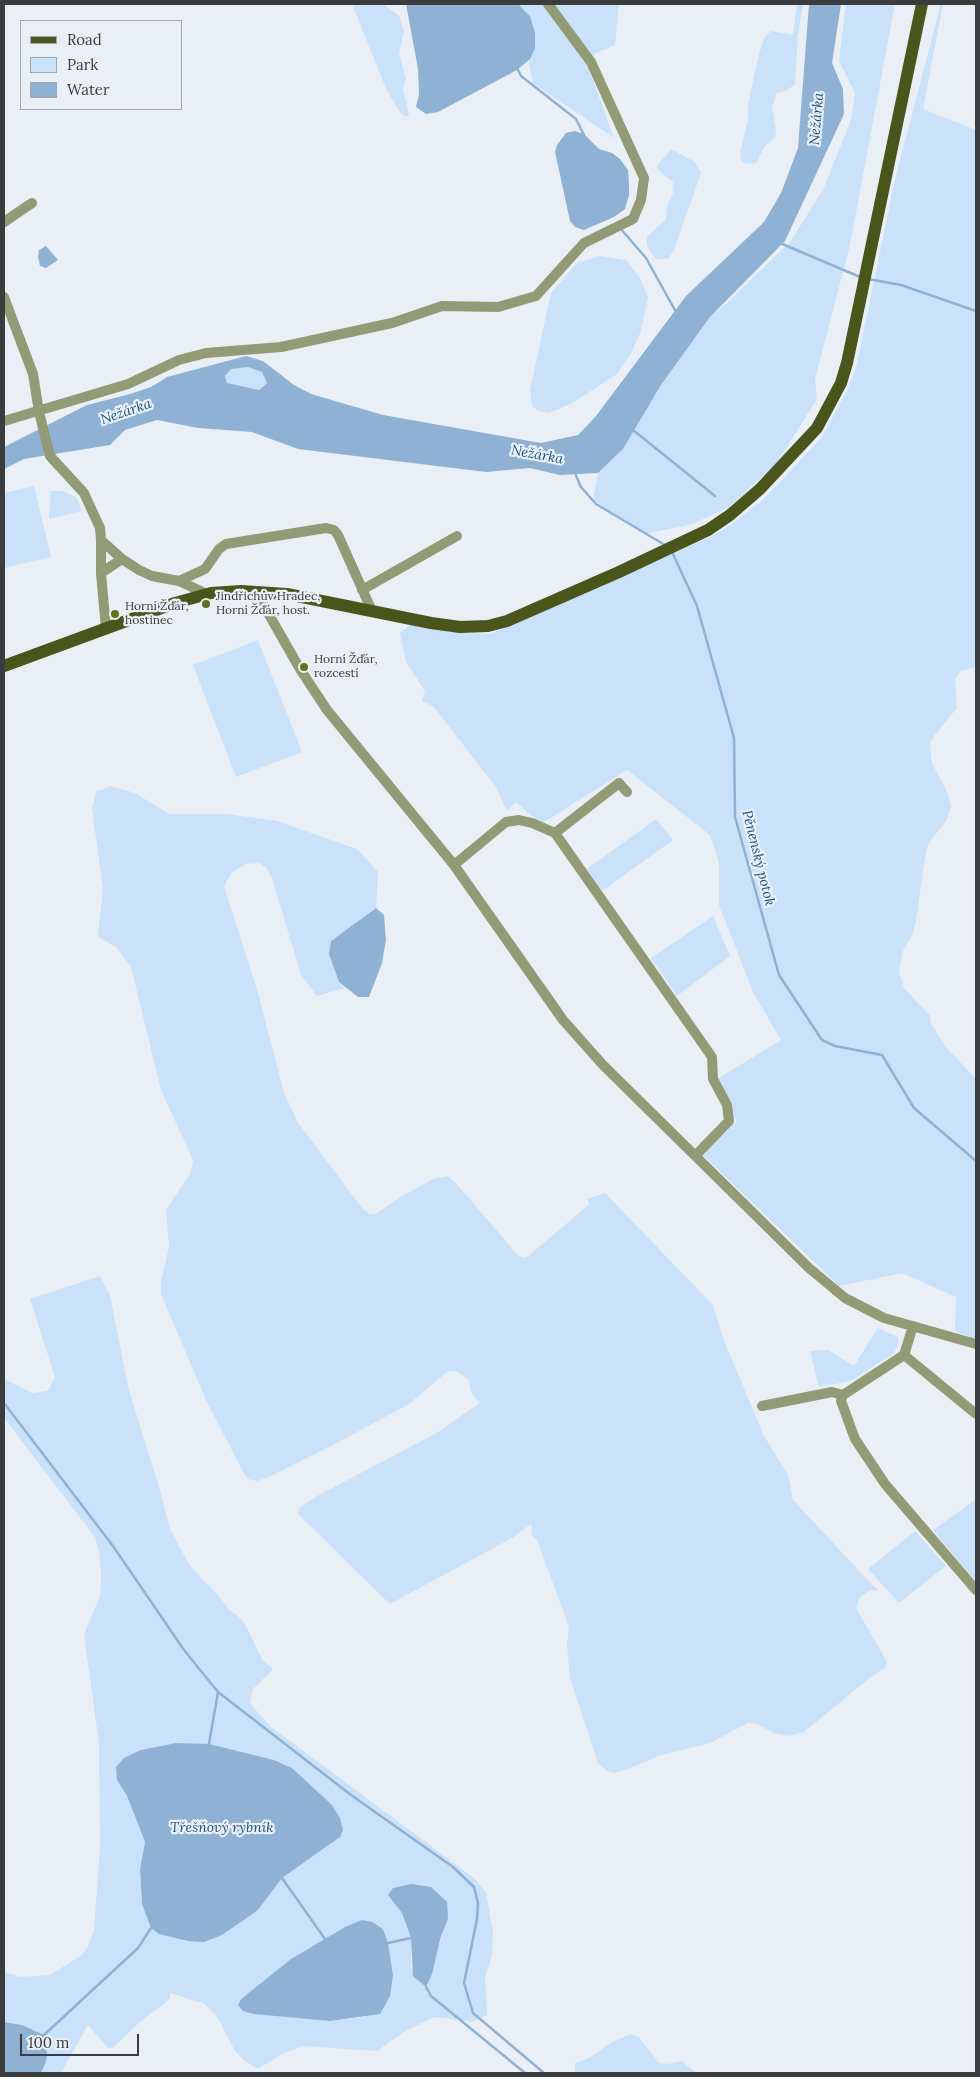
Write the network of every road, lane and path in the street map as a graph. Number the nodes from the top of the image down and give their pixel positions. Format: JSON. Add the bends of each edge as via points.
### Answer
{"nodes":[{"id":1,"x":548,"y":4,"type":"edge"},
{"id":2,"x":922,"y":4,"type":"edge"},
{"id":3,"x":32,"y":203,"type":"dead end"},
{"id":4,"x":4,"y":222,"type":"edge"},
{"id":5,"x":4,"y":297,"type":"edge"},
{"id":6,"x":40,"y":417,"type":"junction"},
{"id":7,"x":4,"y":420,"type":"edge"},
{"id":8,"x":457,"y":536,"type":"dead end"},
{"id":9,"x":101,"y":540,"type":"junction"},
{"id":10,"x":122,"y":558,"type":"junction"},
{"id":11,"x":101,"y":573,"type":"junction"},
{"id":12,"x":179,"y":582,"type":"junction"},
{"id":13,"x":362,"y":590,"type":"junction"},
{"id":14,"x":256,"y":592,"type":"junction"},
{"id":15,"x":206,"y":594,"type":"junction"},
{"id":16,"x":372,"y":611,"type":"junction"},
{"id":17,"x":106,"y":629,"type":"junction"},
{"id":18,"x":4,"y":666,"type":"edge"},
{"id":19,"x":627,"y":792,"type":"dead end"},
{"id":20,"x":555,"y":833,"type":"junction"},
{"id":21,"x":454,"y":865,"type":"junction"},
{"id":22,"x":696,"y":1155,"type":"junction"},
{"id":23,"x":912,"y":1326,"type":"junction"},
{"id":24,"x":976,"y":1344,"type":"edge"},
{"id":25,"x":904,"y":1355,"type":"junction"},
{"id":26,"x":842,"y":1396,"type":"junction"},
{"id":27,"x":762,"y":1406,"type":"dead end"},
{"id":28,"x":976,"y":1414,"type":"edge"},
{"id":29,"x":976,"y":1590,"type":"edge"}],
"edges":[{"from":1,"to":6,"type":"street","via":[[591,62],[644,178],[641,200],[633,219],[584,243],[536,296],[498,308],[442,306],[392,323],[281,347],[206,353],[179,360],[128,384]]},
{"from":2,"to":16,"type":"main road","via":[[847,363],[826,414],[795,453],[743,506],[708,530],[507,621],[488,626],[460,627]]},
{"from":3,"to":4,"type":"street"},
{"from":5,"to":6,"type":"street","via":[[33,374]]},
{"from":6,"to":7,"type":"street"},
{"from":6,"to":9,"type":"street","via":[[50,456],[84,493],[100,528]]},
{"from":8,"to":13,"type":"street"},
{"from":9,"to":10,"type":"street"},
{"from":9,"to":11,"type":"street"},
{"from":10,"to":11,"type":"street"},
{"from":10,"to":12,"type":"street","via":[[152,576]]},
{"from":11,"to":17,"type":"street"},
{"from":12,"to":13,"type":"street","via":[[205,569],[226,544],[326,528],[338,535]]},
{"from":12,"to":15,"type":"street"},
{"from":13,"to":16,"type":"street"},
{"from":14,"to":15,"type":"main road"},
{"from":14,"to":16,"type":"main road","via":[[287,594]]},
{"from":14,"to":21,"type":"street","via":[[327,710]]},
{"from":15,"to":17,"type":"main road"},
{"from":17,"to":18,"type":"main road"},
{"from":19,"to":20,"type":"street","via":[[619,783]]},
{"from":20,"to":21,"type":"street","via":[[519,820],[506,822]]},
{"from":20,"to":22,"type":"street","via":[[712,1057],[713,1079],[727,1105],[729,1121]]},
{"from":21,"to":22,"type":"street","via":[[563,1020],[603,1065]]},
{"from":22,"to":23,"type":"street","via":[[809,1268],[845,1298],[884,1318]]},
{"from":23,"to":24,"type":"street"},
{"from":23,"to":25,"type":"street"},
{"from":25,"to":26,"type":"street"},
{"from":25,"to":28,"type":"street"},
{"from":26,"to":27,"type":"street","via":[[832,1392]]},
{"from":26,"to":29,"type":"street","via":[[855,1439],[885,1484]]}]}
